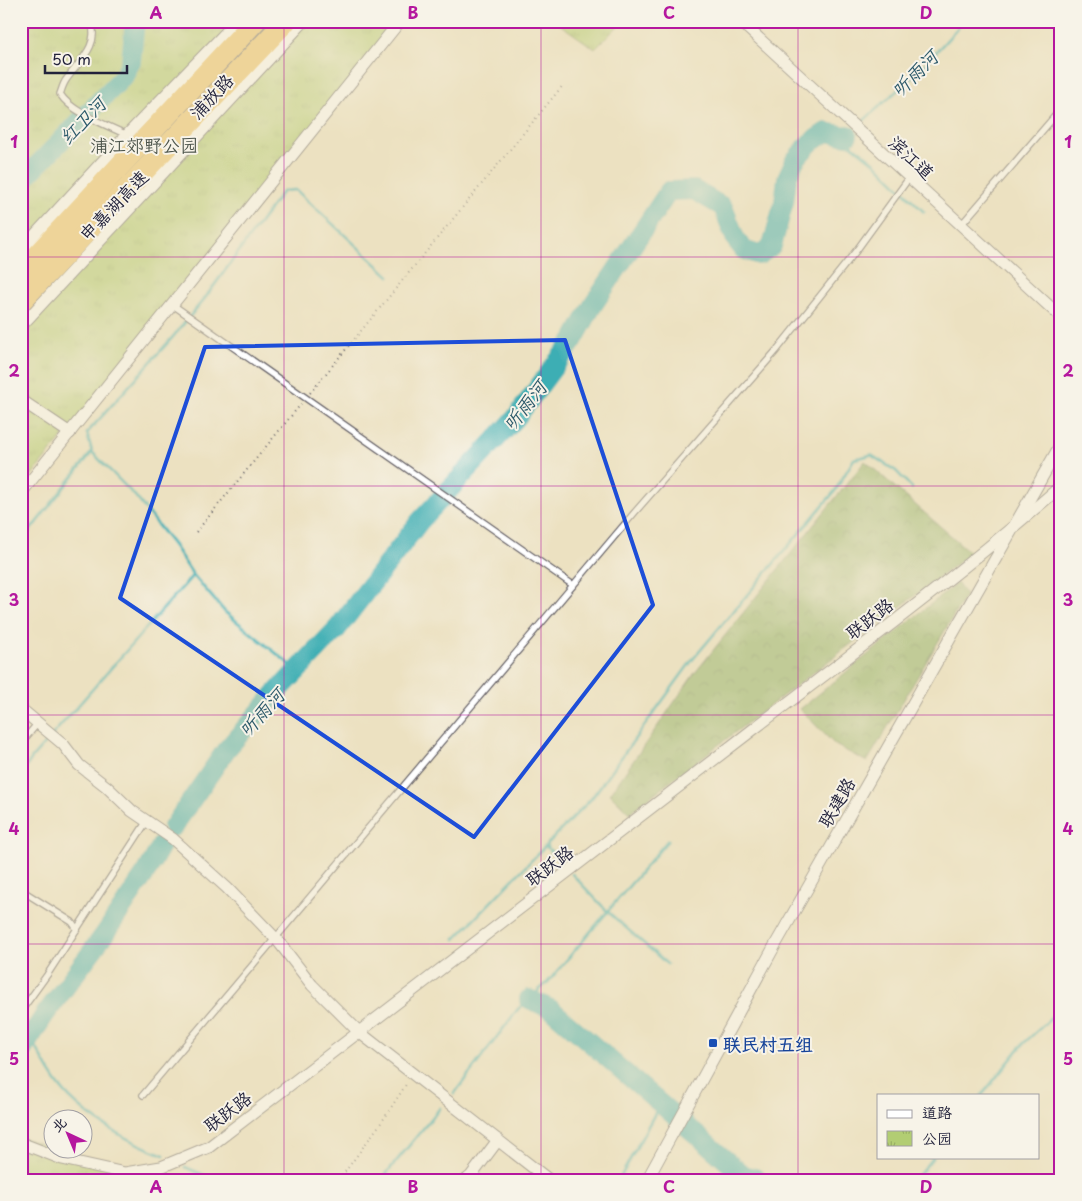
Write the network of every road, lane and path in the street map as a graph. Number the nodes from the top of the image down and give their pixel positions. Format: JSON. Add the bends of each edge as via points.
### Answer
{"nodes":[{"id":1,"x":91,"y":21,"type":"edge"},
{"id":2,"x":237,"y":21,"type":"edge"},
{"id":3,"x":255,"y":21,"type":"edge"},
{"id":4,"x":286,"y":21,"type":"edge"},
{"id":5,"x":304,"y":21,"type":"edge"},
{"id":6,"x":400,"y":21,"type":"edge"},
{"id":7,"x":740,"y":21,"type":"edge"},
{"id":8,"x":564,"y":84,"type":"dead end"},
{"id":9,"x":1061,"y":109,"type":"edge"},
{"id":10,"x":127,"y":135,"type":"junction"},
{"id":11,"x":908,"y":178,"type":"junction"},
{"id":12,"x":961,"y":226,"type":"junction"},
{"id":13,"x":21,"y":250,"type":"edge"},
{"id":14,"x":21,"y":272,"type":"edge"},
{"id":15,"x":21,"y":301,"type":"edge"},
{"id":16,"x":172,"y":305,"type":"junction"},
{"id":17,"x":1061,"y":317,"type":"edge"},
{"id":18,"x":21,"y":326,"type":"edge"},
{"id":19,"x":306,"y":398,"type":"junction"},
{"id":20,"x":21,"y":400,"type":"edge"},
{"id":21,"x":70,"y":433,"type":"junction"},
{"id":22,"x":1061,"y":444,"type":"edge"},
{"id":23,"x":1061,"y":486,"type":"edge"},
{"id":24,"x":21,"y":493,"type":"edge"},
{"id":25,"x":1012,"y":528,"type":"junction"},
{"id":26,"x":196,"y":532,"type":"dead end"},
{"id":27,"x":573,"y":585,"type":"junction"},
{"id":28,"x":21,"y":709,"type":"edge"},
{"id":29,"x":38,"y":723,"type":"junction"},
{"id":30,"x":21,"y":743,"type":"edge"},
{"id":31,"x":147,"y":821,"type":"junction"},
{"id":32,"x":21,"y":890,"type":"edge"},
{"id":33,"x":77,"y":928,"type":"junction"},
{"id":34,"x":275,"y":938,"type":"junction"},
{"id":35,"x":21,"y":1011,"type":"edge"},
{"id":36,"x":359,"y":1032,"type":"junction"},
{"id":37,"x":413,"y":1074,"type":"junction"},
{"id":38,"x":143,"y":1095,"type":"dead end"},
{"id":39,"x":498,"y":1140,"type":"junction"},
{"id":40,"x":21,"y":1143,"type":"edge"},
{"id":41,"x":340,"y":1180,"type":"edge"},
{"id":42,"x":466,"y":1180,"type":"edge"},
{"id":43,"x":549,"y":1180,"type":"edge"},
{"id":44,"x":646,"y":1180,"type":"edge"}],
"edges":[{"from":1,"to":10,"type":"lane","via":[[94,36],[89,52],[64,82],[60,94],[64,102],[75,109]]},
{"from":2,"to":10,"type":"street","name":"浦放路"},
{"from":3,"to":14,"type":"highway","name":"申嘉湖高速"},
{"from":4,"to":15,"type":"highway","name":"申嘉湖高速"},
{"from":5,"to":18,"type":"street","name":"浦放路"},
{"from":6,"to":16,"type":"street"},
{"from":7,"to":11,"type":"street","name":"滨江道"},
{"from":8,"to":19,"type":"path"},
{"from":9,"to":12,"type":"lane"},
{"from":10,"to":13,"type":"street","name":"浦放路"},
{"from":11,"to":12,"type":"street","name":"滨江道"},
{"from":11,"to":27,"type":"lane","via":[[856,251],[776,351]]},
{"from":12,"to":17,"type":"street","name":"滨江道"},
{"from":16,"to":19,"type":"lane"},
{"from":16,"to":21,"type":"street"},
{"from":19,"to":26,"type":"path"},
{"from":19,"to":27,"type":"lane"},
{"from":20,"to":21,"type":"street"},
{"from":21,"to":24,"type":"street"},
{"from":22,"to":25,"type":"street","name":"联建路"},
{"from":23,"to":25,"type":"street","name":"联跃路"},
{"from":25,"to":36,"type":"street","name":"联跃路"},
{"from":25,"to":44,"type":"street","name":"联建路"},
{"from":27,"to":34,"type":"lane"},
{"from":28,"to":29,"type":"street"},
{"from":29,"to":30,"type":"lane"},
{"from":29,"to":31,"type":"street","via":[[62,744],[78,765]]},
{"from":31,"to":33,"type":"lane"},
{"from":31,"to":34,"type":"street","via":[[173,839],[228,888]]},
{"from":32,"to":33,"type":"lane"},
{"from":33,"to":35,"type":"lane"},
{"from":34,"to":36,"type":"street","via":[[312,985]]},
{"from":34,"to":38,"type":"lane"},
{"from":36,"to":37,"type":"street"},
{"from":36,"to":40,"type":"street","name":"联跃路","via":[[208,1147],[161,1167],[125,1172],[62,1158]]},
{"from":37,"to":39,"type":"street"},
{"from":37,"to":41,"type":"path"},
{"from":39,"to":42,"type":"street"},
{"from":39,"to":43,"type":"street"}]}
